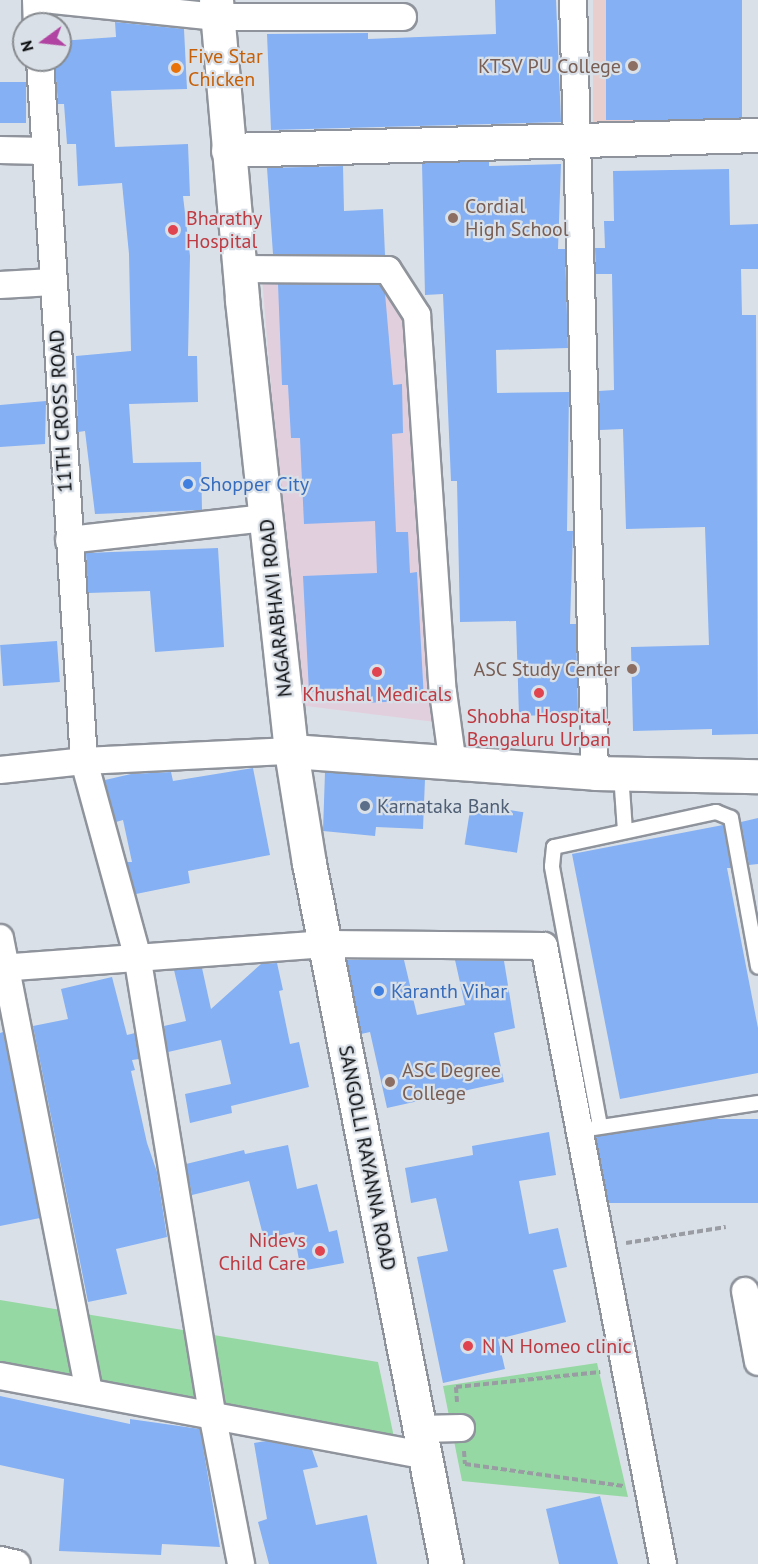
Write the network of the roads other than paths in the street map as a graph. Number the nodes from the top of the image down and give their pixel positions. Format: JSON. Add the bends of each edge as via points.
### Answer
{"nodes":[{"id":1,"x":53,"y":0,"type":"edge"},
{"id":2,"x":573,"y":0,"type":"edge"},
{"id":3,"x":217,"y":9,"type":"edge"},
{"id":4,"x":403,"y":17,"type":"dead end"},
{"id":5,"x":41,"y":72,"type":"edge"},
{"id":6,"x":758,"y":135,"type":"edge"},
{"id":7,"x":580,"y":142,"type":"junction"},
{"id":8,"x":0,"y":150,"type":"edge"},
{"id":9,"x":228,"y":150,"type":"junction"},
{"id":10,"x":45,"y":151,"type":"junction"},
{"id":11,"x":240,"y":269,"type":"junction"},
{"id":12,"x":53,"y":282,"type":"junction"},
{"id":13,"x":0,"y":285,"type":"edge"},
{"id":14,"x":266,"y":518,"type":"junction"},
{"id":15,"x":69,"y":540,"type":"junction"},
{"id":16,"x":291,"y":751,"type":"junction"},
{"id":17,"x":84,"y":761,"type":"junction"},
{"id":18,"x":453,"y":765,"type":"junction"},
{"id":19,"x":0,"y":770,"type":"edge"},
{"id":20,"x":608,"y":774,"type":"junction"},
{"id":21,"x":758,"y":776,"type":"edge"},
{"id":22,"x":625,"y":831,"type":"junction"},
{"id":23,"x":0,"y":938,"type":"edge"},
{"id":24,"x":326,"y":944,"type":"junction"},
{"id":25,"x":137,"y":955,"type":"junction"},
{"id":26,"x":758,"y":967,"type":"edge"},
{"id":27,"x":3,"y":968,"type":"edge"},
{"id":28,"x":758,"y":1103,"type":"edge"},
{"id":29,"x":590,"y":1128,"type":"junction"},
{"id":30,"x":745,"y":1291,"type":"dead end"},
{"id":31,"x":758,"y":1362,"type":"edge"},
{"id":32,"x":0,"y":1376,"type":"edge"},
{"id":33,"x":88,"y":1390,"type":"junction"},
{"id":34,"x":212,"y":1413,"type":"junction"},
{"id":35,"x":461,"y":1428,"type":"road end"},
{"id":36,"x":423,"y":1442,"type":"junction"},
{"id":37,"x":0,"y":1560,"type":"edge"},
{"id":38,"x":17,"y":1564,"type":"edge"},
{"id":39,"x":241,"y":1564,"type":"edge"},
{"id":40,"x":446,"y":1564,"type":"edge"},
{"id":41,"x":663,"y":1564,"type":"edge"}],
"edges":[{"from":1,"to":3,"type":"street"},
{"from":2,"to":7,"type":"street"},
{"from":3,"to":4,"type":"street"},
{"from":3,"to":9,"type":"street","name":"NAGARABHAVI ROAD"},
{"from":5,"to":10,"type":"street","name":"11TH CROSS ROAD"},
{"from":6,"to":7,"type":"street"},
{"from":7,"to":9,"type":"street"},
{"from":7,"to":20,"type":"street"},
{"from":8,"to":10,"type":"street"},
{"from":9,"to":11,"type":"street","name":"NAGARABHAVI ROAD"},
{"from":10,"to":12,"type":"street","name":"11TH CROSS ROAD"},
{"from":11,"to":14,"type":"street","name":"NAGARABHAVI ROAD"},
{"from":11,"to":18,"type":"street","via":[[388,270],[417,315],[443,692]]},
{"from":12,"to":13,"type":"street"},
{"from":12,"to":15,"type":"street","name":"11TH CROSS ROAD"},
{"from":14,"to":15,"type":"street"},
{"from":14,"to":16,"type":"street","name":"NAGARABHAVI ROAD"},
{"from":15,"to":17,"type":"street","name":"11TH CROSS ROAD"},
{"from":16,"to":17,"type":"street"},
{"from":16,"to":18,"type":"street"},
{"from":16,"to":24,"type":"street","name":"SANGOLLI RAYANNA ROAD"},
{"from":17,"to":19,"type":"street"},
{"from":17,"to":25,"type":"street","name":"11TH CROSS ROAD"},
{"from":18,"to":20,"type":"street"},
{"from":20,"to":21,"type":"street"},
{"from":20,"to":22,"type":"lane"},
{"from":22,"to":26,"type":"lane","via":[[716,812],[730,818]]},
{"from":22,"to":29,"type":"lane","via":[[554,847],[552,866]]},
{"from":23,"to":27,"type":"street"},
{"from":24,"to":25,"type":"street"},
{"from":24,"to":29,"type":"street","via":[[544,946]]},
{"from":24,"to":36,"type":"street","name":"SANGOLLI RAYANNA ROAD"},
{"from":25,"to":27,"type":"street"},
{"from":25,"to":34,"type":"street","name":"11TH CROSS ROAD"},
{"from":27,"to":33,"type":"street"},
{"from":28,"to":29,"type":"lane"},
{"from":29,"to":41,"type":"street","via":[[603,1246]]},
{"from":30,"to":31,"type":"street"},
{"from":32,"to":33,"type":"street"},
{"from":33,"to":34,"type":"street"},
{"from":34,"to":36,"type":"street"},
{"from":34,"to":39,"type":"street","name":"11TH CROSS ROAD"},
{"from":35,"to":36,"type":"street"},
{"from":36,"to":40,"type":"street","name":"SANGOLLI RAYANNA ROAD"},
{"from":37,"to":38,"type":"street"}]}
